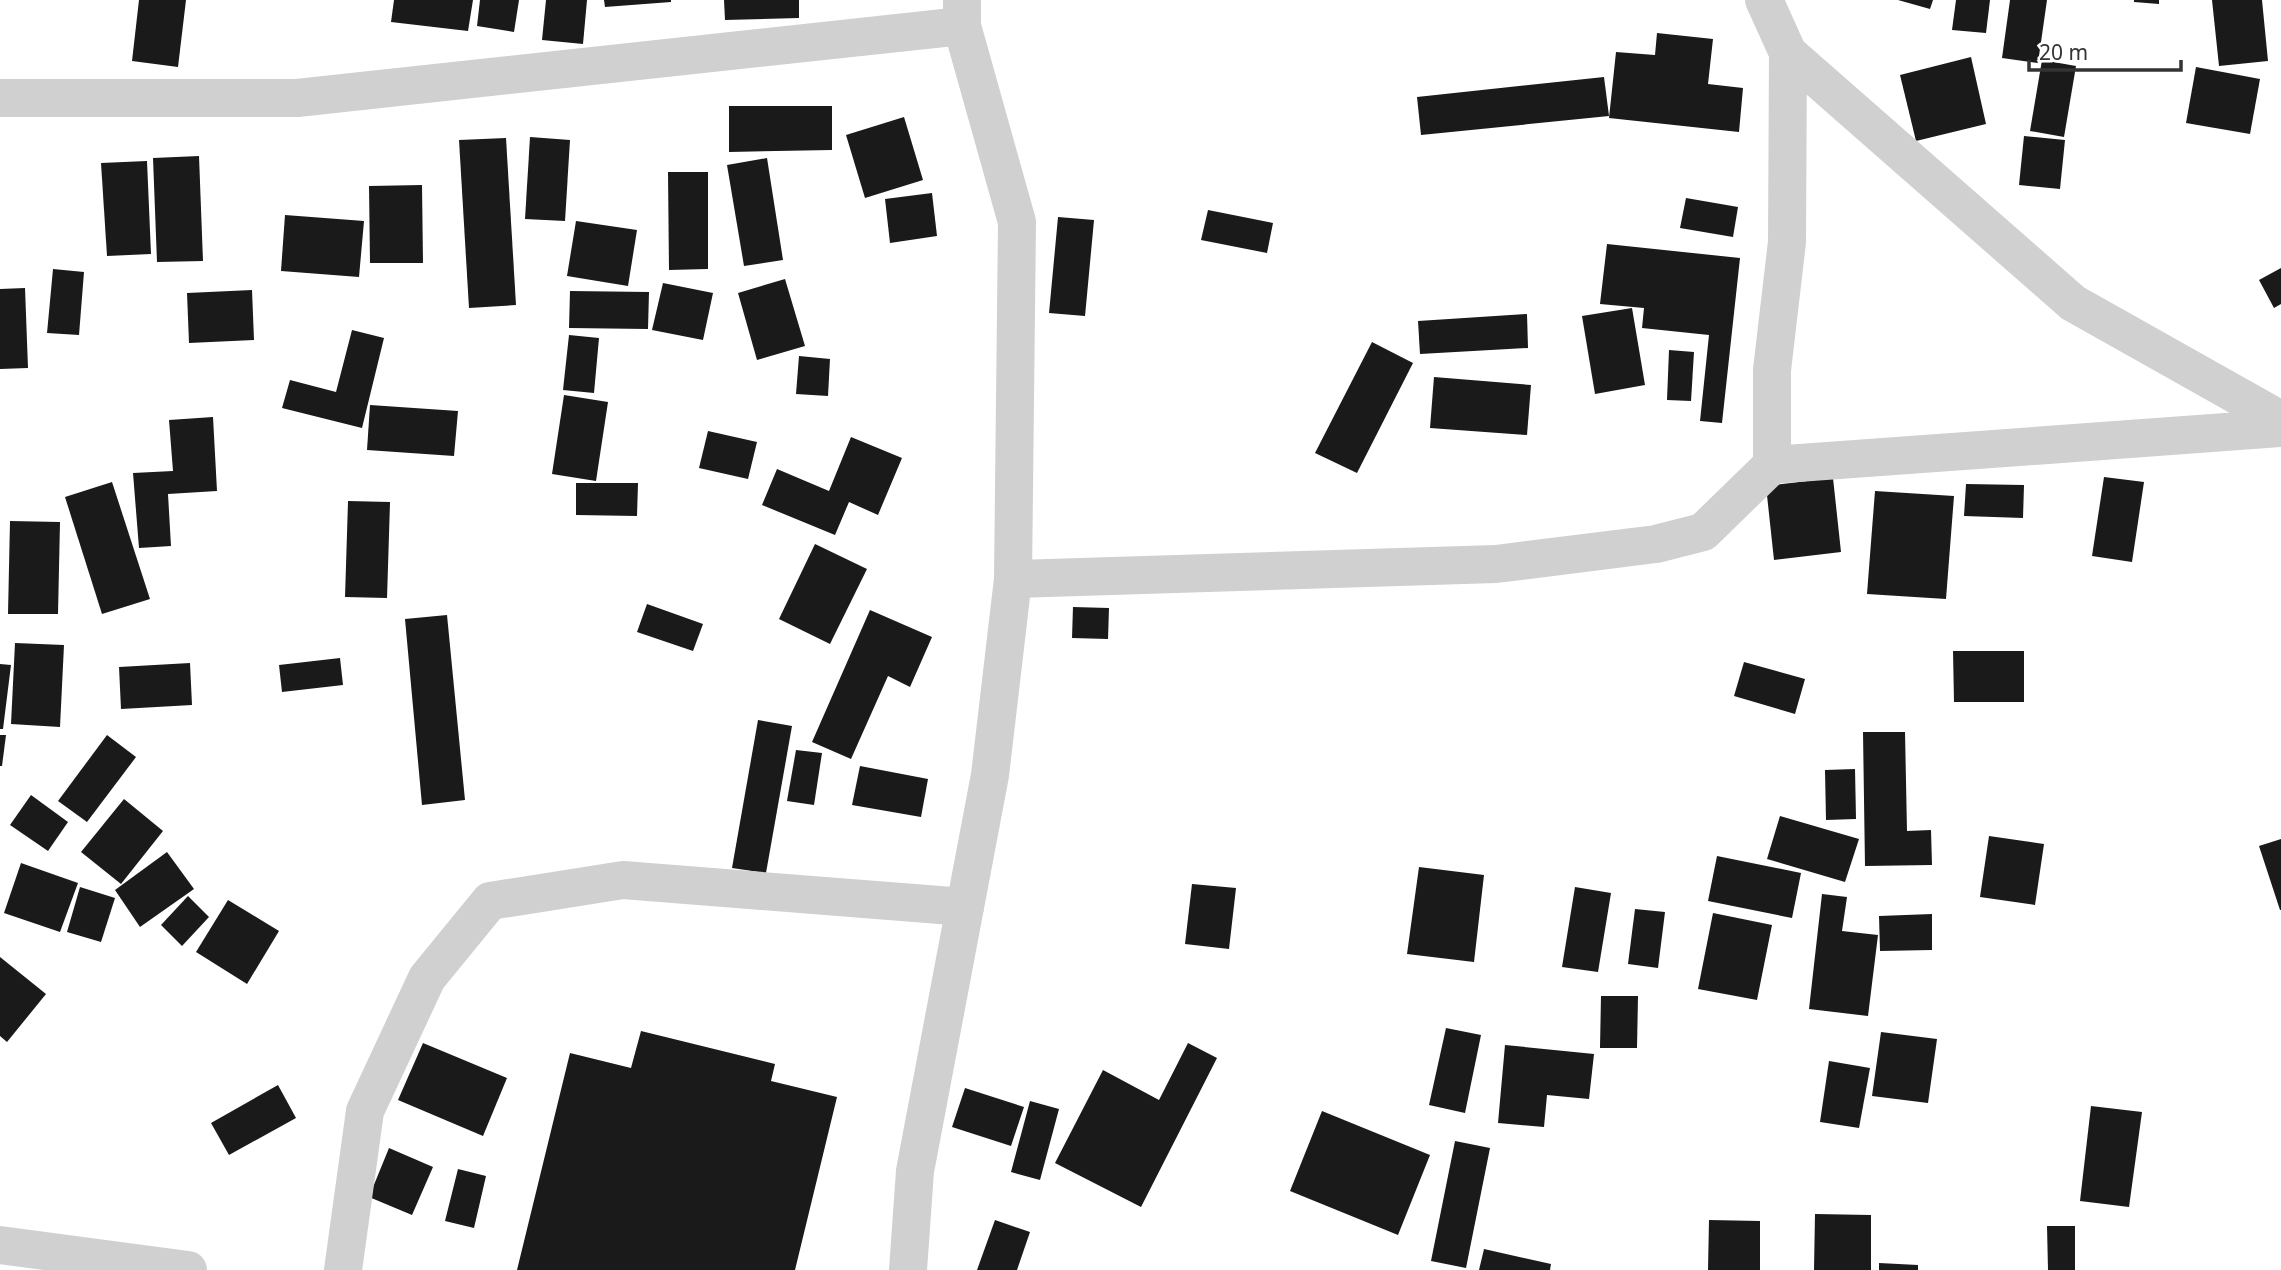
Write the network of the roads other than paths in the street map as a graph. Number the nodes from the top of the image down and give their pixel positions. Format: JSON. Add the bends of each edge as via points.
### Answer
{"nodes":[{"id":1,"x":1764,"y":0,"type":"edge"},
{"id":2,"x":962,"y":13,"type":"edge"},
{"id":3,"x":1788,"y":53,"type":"junction"},
{"id":4,"x":0,"y":97,"type":"edge"},
{"id":5,"x":2281,"y":420,"type":"edge"},
{"id":6,"x":2281,"y":428,"type":"edge"},
{"id":7,"x":1772,"y":465,"type":"junction"},
{"id":8,"x":1013,"y":579,"type":"junction"},
{"id":9,"x":965,"y":907,"type":"junction"},
{"id":10,"x":0,"y":1245,"type":"edge"},
{"id":11,"x":188,"y":1270,"type":"edge"},
{"id":12,"x":343,"y":1270,"type":"edge"},
{"id":13,"x":908,"y":1270,"type":"edge"}],
"edges":[{"from":1,"to":3,"type":"street"},
{"from":2,"to":4,"type":"street","via":[[297,98]]},
{"from":2,"to":8,"type":"street","via":[[1017,222]]},
{"from":3,"to":5,"type":"street","via":[[2073,303]]},
{"from":3,"to":7,"type":"street","via":[[1787,242],[1772,370]]},
{"from":6,"to":7,"type":"street"},
{"from":7,"to":8,"type":"street","via":[[1703,532],[1656,544],[1496,564]]},
{"from":8,"to":9,"type":"street","via":[[990,775]]},
{"from":9,"to":12,"type":"street","via":[[623,880],[490,901],[427,978],[365,1111]]},
{"from":9,"to":13,"type":"street","via":[[915,1171]]},
{"from":10,"to":11,"type":"street"}]}
